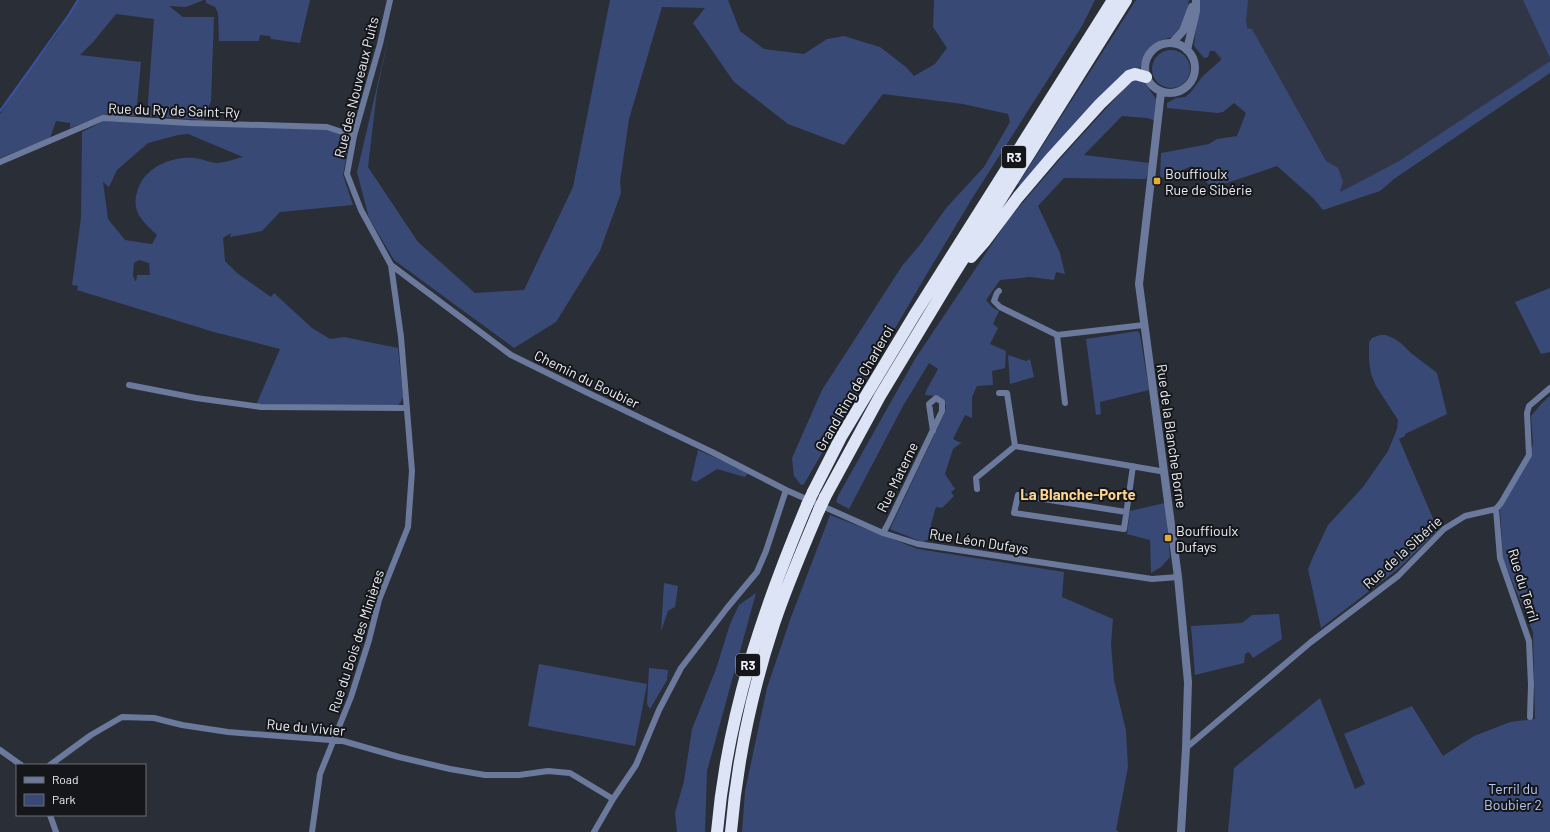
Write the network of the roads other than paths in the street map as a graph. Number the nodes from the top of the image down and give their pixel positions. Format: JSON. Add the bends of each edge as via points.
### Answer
{"nodes":[{"id":1,"x":390,"y":0,"type":"edge"},
{"id":2,"x":1113,"y":0,"type":"edge"},
{"id":3,"x":1126,"y":0,"type":"edge"},
{"id":4,"x":1195,"y":0,"type":"edge"},
{"id":5,"x":1172,"y":43,"type":"junction"},
{"id":6,"x":1187,"y":50,"type":"junction"},
{"id":7,"x":1146,"y":77,"type":"junction"},
{"id":8,"x":1161,"y":92,"type":"junction"},
{"id":9,"x":354,"y":136,"type":"junction"},
{"id":10,"x":0,"y":162,"type":"edge"},
{"id":11,"x":391,"y":265,"type":"junction"},
{"id":12,"x":950,"y":280,"type":"junction"},
{"id":13,"x":999,"y":291,"type":"dead end"},
{"id":14,"x":1144,"y":325,"type":"junction"},
{"id":15,"x":1057,"y":335,"type":"junction"},
{"id":16,"x":129,"y":385,"type":"dead end"},
{"id":17,"x":1550,"y":388,"type":"edge"},
{"id":18,"x":999,"y":393,"type":"dead end"},
{"id":19,"x":1065,"y":403,"type":"dead end"},
{"id":20,"x":407,"y":408,"type":"junction"},
{"id":21,"x":933,"y":431,"type":"dead end"},
{"id":22,"x":1015,"y":446,"type":"junction"},
{"id":23,"x":1134,"y":466,"type":"junction"},
{"id":24,"x":1164,"y":470,"type":"junction"},
{"id":25,"x":977,"y":489,"type":"dead end"},
{"id":26,"x":786,"y":490,"type":"junction"},
{"id":27,"x":1496,"y":509,"type":"junction"},
{"id":28,"x":1126,"y":512,"type":"junction"},
{"id":29,"x":883,"y":533,"type":"junction"},
{"id":30,"x":1178,"y":577,"type":"junction"},
{"id":31,"x":1530,"y":717,"type":"dead end"},
{"id":32,"x":335,"y":739,"type":"junction"},
{"id":33,"x":1186,"y":748,"type":"junction"},
{"id":34,"x":0,"y":750,"type":"edge"},
{"id":35,"x":20,"y":764,"type":"edge"},
{"id":36,"x":51,"y":764,"type":"edge"},
{"id":37,"x":613,"y":799,"type":"junction"},
{"id":38,"x":50,"y":816,"type":"edge"},
{"id":39,"x":56,"y":832,"type":"edge"},
{"id":40,"x":312,"y":832,"type":"edge"},
{"id":41,"x":594,"y":832,"type":"edge"},
{"id":42,"x":717,"y":832,"type":"edge"},
{"id":43,"x":731,"y":832,"type":"edge"},
{"id":44,"x":1182,"y":832,"type":"edge"}],
"edges":[{"from":1,"to":9,"type":"street","name":"Rue des Nouveaux Puits"},
{"from":2,"to":42,"type":"highway","name":"Grand Ring de Charleroi","number":"R3","bridge":true,"via":[[903,335],[841,437],[813,492],[779,571],[746,669],[725,772]]},
{"from":3,"to":12,"type":"highway","name":"Grand Ring de Charleroi","number":"R3"},
{"from":4,"to":5,"type":"street","via":[[1183,31]]},
{"from":4,"to":6,"type":"street","via":[[1196,12]]},
{"from":5,"to":6,"type":"street"},
{"from":5,"to":7,"type":"street","via":[[1160,45],[1150,53],[1145,64]]},
{"from":6,"to":8,"type":"street","via":[[1195,64],[1192,81],[1178,92]]},
{"from":7,"to":8,"type":"street","via":[[1153,87]]},
{"from":7,"to":12,"type":"highway","via":[[1135,74],[1128,76],[1100,104],[1023,191],[986,241]]},
{"from":8,"to":14,"type":"street","name":"Rue de la Blanche Borne","via":[[1139,284]]},
{"from":9,"to":10,"type":"street","name":"Rue du Ry de Saint-Ry","via":[[327,127],[103,118]]},
{"from":9,"to":11,"type":"street","name":"Rue des Nouveaux Puits","via":[[347,174],[361,210]]},
{"from":11,"to":20,"type":"street","name":"Rue du Bois des Minières","via":[[402,338]]},
{"from":11,"to":26,"type":"street","name":"Chemin du Boubier","via":[[511,355]]},
{"from":12,"to":43,"type":"highway","name":"Grand Ring de Charleroi","number":"R3","bridge":true,"via":[[880,396],[825,497],[792,575],[774,624],[747,724]]},
{"from":13,"to":15,"type":"street","via":[[994,301],[1000,307]]},
{"from":14,"to":15,"type":"street"},
{"from":14,"to":24,"type":"street","name":"Rue de la Blanche Borne"},
{"from":15,"to":19,"type":"street"},
{"from":16,"to":20,"type":"street","via":[[261,407]]},
{"from":17,"to":27,"type":"street","via":[[1529,406],[1529,454]]},
{"from":18,"to":22,"type":"street","via":[[1008,393]]},
{"from":20,"to":32,"type":"street","name":"Rue du Bois des Minières","via":[[412,471],[408,527],[378,600],[369,640]]},
{"from":21,"to":29,"type":"street","name":"Rue Materne"},
{"from":22,"to":23,"type":"street"},
{"from":22,"to":25,"type":"street","via":[[976,478]]},
{"from":23,"to":24,"type":"street"},
{"from":23,"to":28,"type":"street"},
{"from":24,"to":30,"type":"street","name":"Rue de la Blanche Borne"},
{"from":26,"to":29,"type":"street","name":"Rue Léon Dufays"},
{"from":26,"to":37,"type":"street","via":[[757,572],[681,668],[659,710],[636,765]]},
{"from":27,"to":31,"type":"street","name":"Rue du Terril","via":[[1500,558],[1529,641]]},
{"from":27,"to":33,"type":"street","name":"Rue de la Sibérie","via":[[1466,516],[1444,529],[1398,576],[1311,642]]},
{"from":28,"to":28,"type":"street","via":[[1018,495],[1014,513],[1124,529]]},
{"from":29,"to":30,"type":"street","name":"Rue Léon Dufays","via":[[918,544],[1152,579]]},
{"from":30,"to":33,"type":"street","name":"Rue de la Blanche Borne","via":[[1188,682]]},
{"from":32,"to":36,"type":"street","name":"Rue du Vivier","via":[[228,732],[154,718],[122,717],[90,735]]},
{"from":32,"to":37,"type":"street","name":"Rue du Vivier","via":[[406,759],[485,775],[519,775],[548,771],[570,773]]},
{"from":32,"to":40,"type":"street","name":"Rue du Bois des Minières","via":[[320,774]]},
{"from":33,"to":44,"type":"street","name":"Rue de la Blanche Borne"},
{"from":34,"to":35,"type":"street"},
{"from":37,"to":41,"type":"street"},
{"from":38,"to":39,"type":"street"}]}
